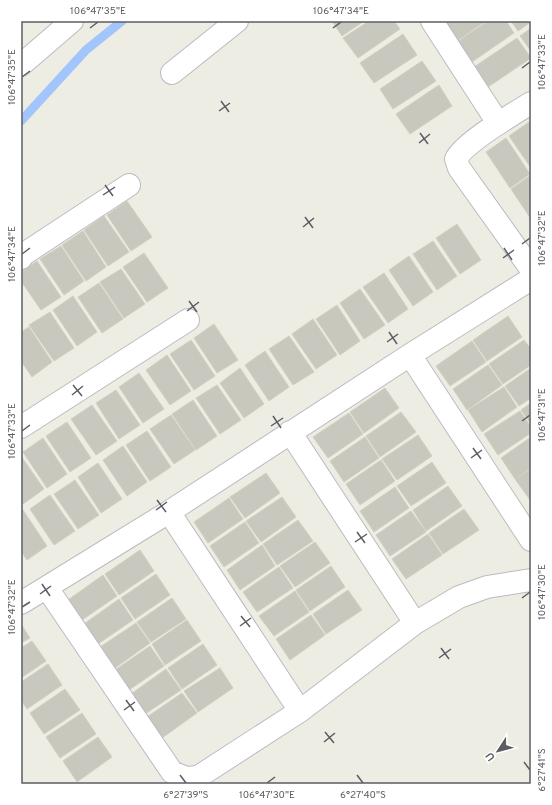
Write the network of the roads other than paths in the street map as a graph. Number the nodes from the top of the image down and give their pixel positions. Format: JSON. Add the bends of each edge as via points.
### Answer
{"nodes":[{"id":1,"x":72,"y":21,"type":"edge"},
{"id":2,"x":237,"y":21,"type":"edge"},
{"id":3,"x":432,"y":21,"type":"edge"},
{"id":4,"x":21,"y":65,"type":"edge"},
{"id":5,"x":172,"y":73,"type":"dead end"},
{"id":6,"x":531,"y":103,"type":"edge"},
{"id":7,"x":498,"y":124,"type":"junction"},
{"id":8,"x":129,"y":185,"type":"dead end"},
{"id":9,"x":21,"y":258,"type":"edge"},
{"id":10,"x":531,"y":269,"type":"edge"},
{"id":11,"x":531,"y":279,"type":"edge"},
{"id":12,"x":188,"y":320,"type":"dead end"},
{"id":13,"x":410,"y":355,"type":"junction"},
{"id":14,"x":21,"y":427,"type":"edge"},
{"id":15,"x":290,"y":432,"type":"junction"},
{"id":16,"x":169,"y":512,"type":"junction"},
{"id":17,"x":531,"y":540,"type":"edge"},
{"id":18,"x":531,"y":580,"type":"edge"},
{"id":19,"x":47,"y":588,"type":"junction"},
{"id":20,"x":21,"y":603,"type":"edge"},
{"id":21,"x":415,"y":624,"type":"junction"},
{"id":22,"x":300,"y":711,"type":"junction"}],
"edges":[{"from":1,"to":4,"type":"street"},
{"from":2,"to":5,"type":"street"},
{"from":3,"to":7,"type":"street"},
{"from":6,"to":7,"type":"street"},
{"from":7,"to":10,"type":"street","via":[[460,152],[456,159],[458,168]]},
{"from":8,"to":9,"type":"street"},
{"from":11,"to":13,"type":"street"},
{"from":12,"to":14,"type":"street"},
{"from":13,"to":15,"type":"street"},
{"from":13,"to":17,"type":"street"},
{"from":15,"to":16,"type":"street"},
{"from":15,"to":21,"type":"street"},
{"from":16,"to":19,"type":"street"},
{"from":16,"to":22,"type":"street"},
{"from":18,"to":21,"type":"street","via":[[487,587],[459,597]]},
{"from":19,"to":20,"type":"street"},
{"from":19,"to":22,"type":"street","via":[[172,772],[186,778],[198,777]]},
{"from":21,"to":22,"type":"street"}]}
